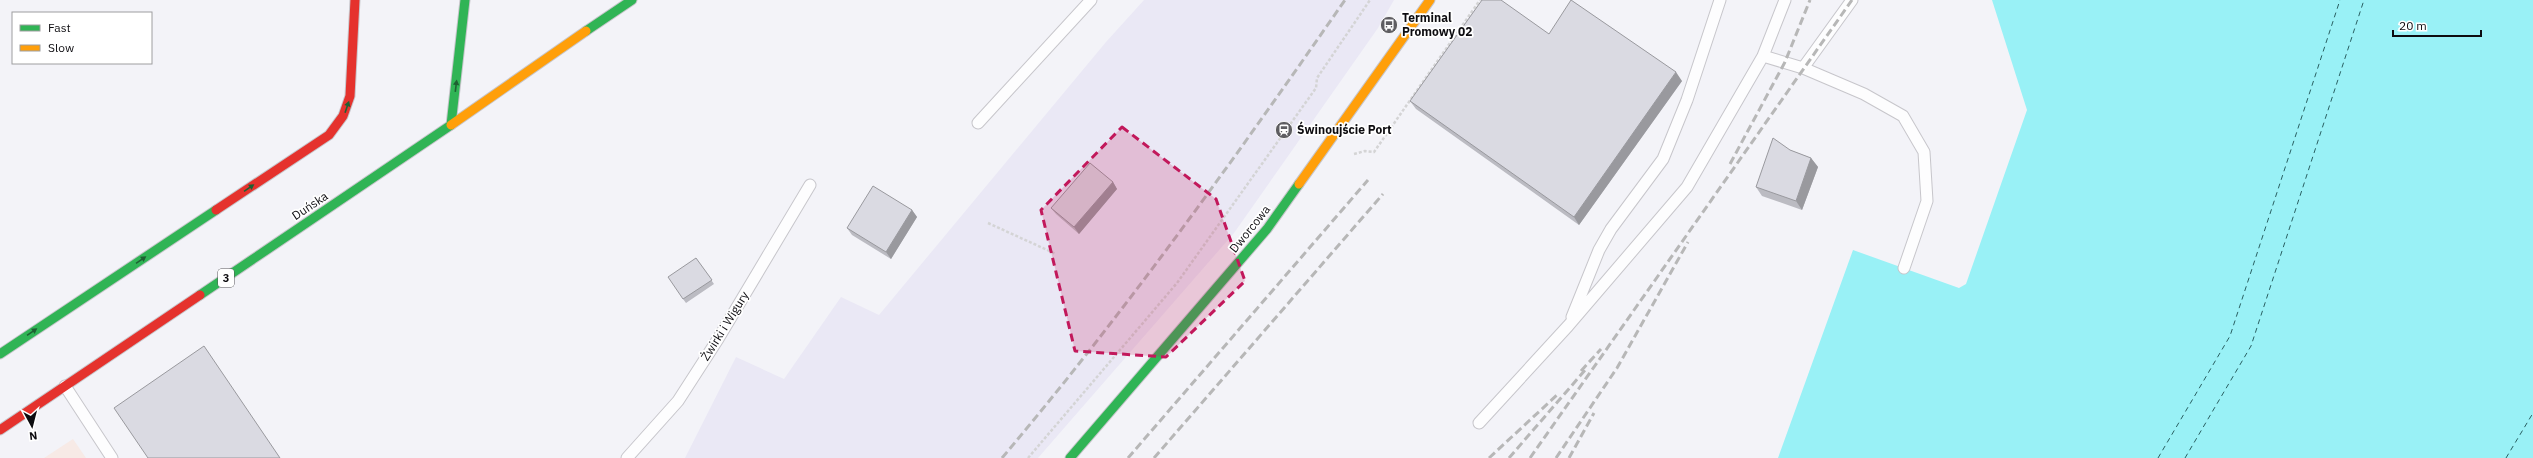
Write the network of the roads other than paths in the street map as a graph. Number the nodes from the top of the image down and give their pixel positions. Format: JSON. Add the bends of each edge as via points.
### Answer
{"nodes":[{"id":1,"x":354,"y":0,"type":"edge"},
{"id":2,"x":465,"y":0,"type":"edge"},
{"id":3,"x":632,"y":0,"type":"edge"},
{"id":4,"x":1091,"y":0,"type":"edge"},
{"id":5,"x":1430,"y":0,"type":"edge"},
{"id":6,"x":1720,"y":0,"type":"edge"},
{"id":7,"x":1785,"y":0,"type":"edge"},
{"id":8,"x":1852,"y":0,"type":"edge"},
{"id":9,"x":1763,"y":56,"type":"junction"},
{"id":10,"x":1803,"y":68,"type":"junction"},
{"id":11,"x":978,"y":123,"type":"dead end"},
{"id":12,"x":451,"y":125,"type":"junction"},
{"id":13,"x":810,"y":185,"type":"dead end"},
{"id":14,"x":1904,"y":268,"type":"dead end"},
{"id":15,"x":1568,"y":326,"type":"junction"},
{"id":16,"x":0,"y":354,"type":"edge"},
{"id":17,"x":65,"y":386,"type":"junction"},
{"id":18,"x":1479,"y":423,"type":"dead end"},
{"id":19,"x":0,"y":430,"type":"edge"},
{"id":20,"x":112,"y":458,"type":"edge"},
{"id":21,"x":628,"y":458,"type":"edge"},
{"id":22,"x":1070,"y":458,"type":"edge"}],
"edges":[{"from":16,"to":1,"type":"main road","one_way":true,"via":[[329,135],[343,116],[350,96]]},
{"from":12,"to":2,"type":"main road","one_way":true},
{"from":3,"to":12,"type":"main road","name":"Duńska"},
{"from":4,"to":11,"type":"lane"},
{"from":5,"to":22,"type":"main road","name":"Dworcowa","via":[[1267,229]]},
{"from":6,"to":15,"type":"lane","via":[[1687,100],[1662,159],[1599,250]]},
{"from":7,"to":9,"type":"lane"},
{"from":8,"to":10,"type":"lane"},
{"from":9,"to":10,"type":"lane"},
{"from":9,"to":15,"type":"lane","via":[[1687,187]]},
{"from":10,"to":14,"type":"lane","via":[[1864,94],[1902,116],[1924,152],[1927,201]]},
{"from":12,"to":17,"type":"main road","name":"Duńska","number":"3"},
{"from":13,"to":21,"type":"lane","name":"Żwirki i Wigury","via":[[678,401]]},
{"from":15,"to":18,"type":"lane"},
{"from":17,"to":19,"type":"main road","name":"Duńska","number":"3"},
{"from":17,"to":20,"type":"lane"}]}
